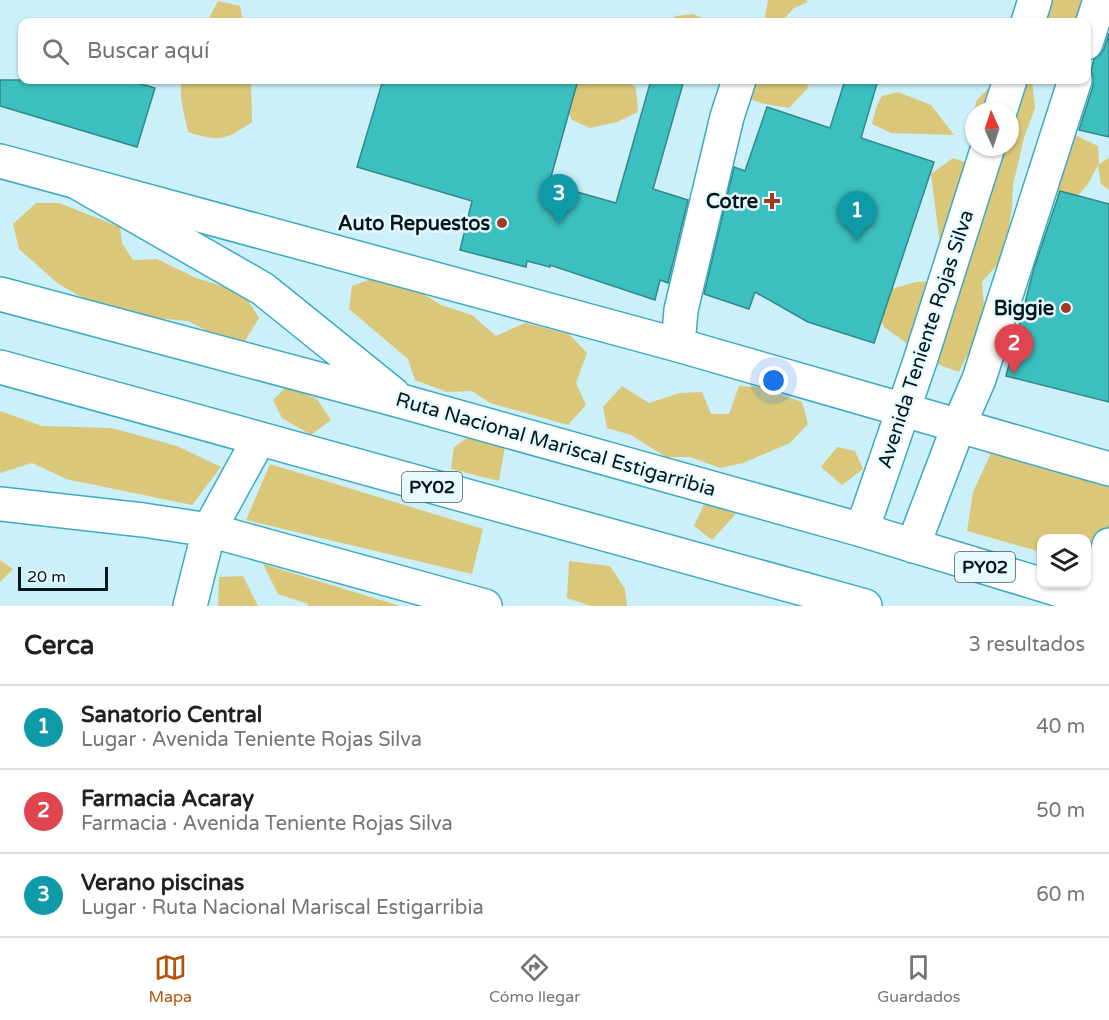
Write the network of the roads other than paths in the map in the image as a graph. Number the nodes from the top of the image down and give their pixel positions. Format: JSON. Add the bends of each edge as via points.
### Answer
{"nodes":[{"id":1,"x":1035,"y":0,"type":"edge"},
{"id":2,"x":1100,"y":0,"type":"edge"},
{"id":3,"x":1029,"y":18,"type":"edge"},
{"id":4,"x":1091,"y":28,"type":"edge"},
{"id":5,"x":738,"y":84,"type":"edge"},
{"id":6,"x":1009,"y":84,"type":"edge"},
{"id":7,"x":1074,"y":84,"type":"edge"},
{"id":8,"x":1003,"y":102,"type":"edge"},
{"id":9,"x":985,"y":156,"type":"edge"},
{"id":10,"x":0,"y":161,"type":"edge"},
{"id":11,"x":78,"y":183,"type":"junction"},
{"id":12,"x":0,"y":294,"type":"edge"},
{"id":13,"x":678,"y":345,"type":"junction"},
{"id":14,"x":0,"y":367,"type":"edge"},
{"id":15,"x":401,"y":401,"type":"junction"},
{"id":16,"x":903,"y":409,"type":"junction"},
{"id":17,"x":959,"y":425,"type":"junction"},
{"id":18,"x":260,"y":439,"type":"junction"},
{"id":19,"x":1109,"y":469,"type":"edge"},
{"id":20,"x":0,"y":504,"type":"edge"},
{"id":21,"x":209,"y":530,"type":"junction"},
{"id":22,"x":862,"y":530,"type":"junction"},
{"id":23,"x":1109,"y":545,"type":"edge"},
{"id":24,"x":913,"y":546,"type":"junction"},
{"id":25,"x":1101,"y":602,"type":"edge"},
{"id":26,"x":190,"y":606,"type":"edge"},
{"id":27,"x":485,"y":606,"type":"edge"},
{"id":28,"x":865,"y":606,"type":"edge"}],
"edges":[{"from":1,"to":3,"type":"main road"},
{"from":2,"to":4,"type":"main road"},
{"from":5,"to":13,"type":"main road","via":[[681,310]]},
{"from":6,"to":8,"type":"main road"},
{"from":7,"to":17,"type":"main road","via":[[979,379]]},
{"from":9,"to":16,"type":"main road","name":"Avenida Teniente Rojas Silva"},
{"from":10,"to":11,"type":"main road"},
{"from":11,"to":13,"type":"main road"},
{"from":11,"to":15,"type":"main road","via":[[263,289]]},
{"from":12,"to":15,"type":"main road","name":"Ruta Nacional Mariscal Estigarribia","number":"PY02"},
{"from":13,"to":16,"type":"main road"},
{"from":14,"to":18,"type":"main road","number":"PY02"},
{"from":15,"to":22,"type":"main road","name":"Ruta Nacional Mariscal Estigarribia","number":"PY02"},
{"from":16,"to":17,"type":"main road"},
{"from":16,"to":22,"type":"main road","name":"Avenida Teniente Rojas Silva"},
{"from":17,"to":19,"type":"main road"},
{"from":17,"to":24,"type":"main road"},
{"from":18,"to":21,"type":"main road"},
{"from":18,"to":28,"type":"main road","number":"PY02"},
{"from":20,"to":21,"type":"main road"},
{"from":21,"to":26,"type":"main road"},
{"from":21,"to":27,"type":"main road"},
{"from":22,"to":24,"type":"main road","name":"Ruta Nacional Mariscal Estigarribia","number":"PY02"},
{"from":23,"to":25,"type":"main road"},
{"from":24,"to":25,"type":"main road","name":"Ruta Nacional Mariscal Estigarribia","number":"PY02"}]}
